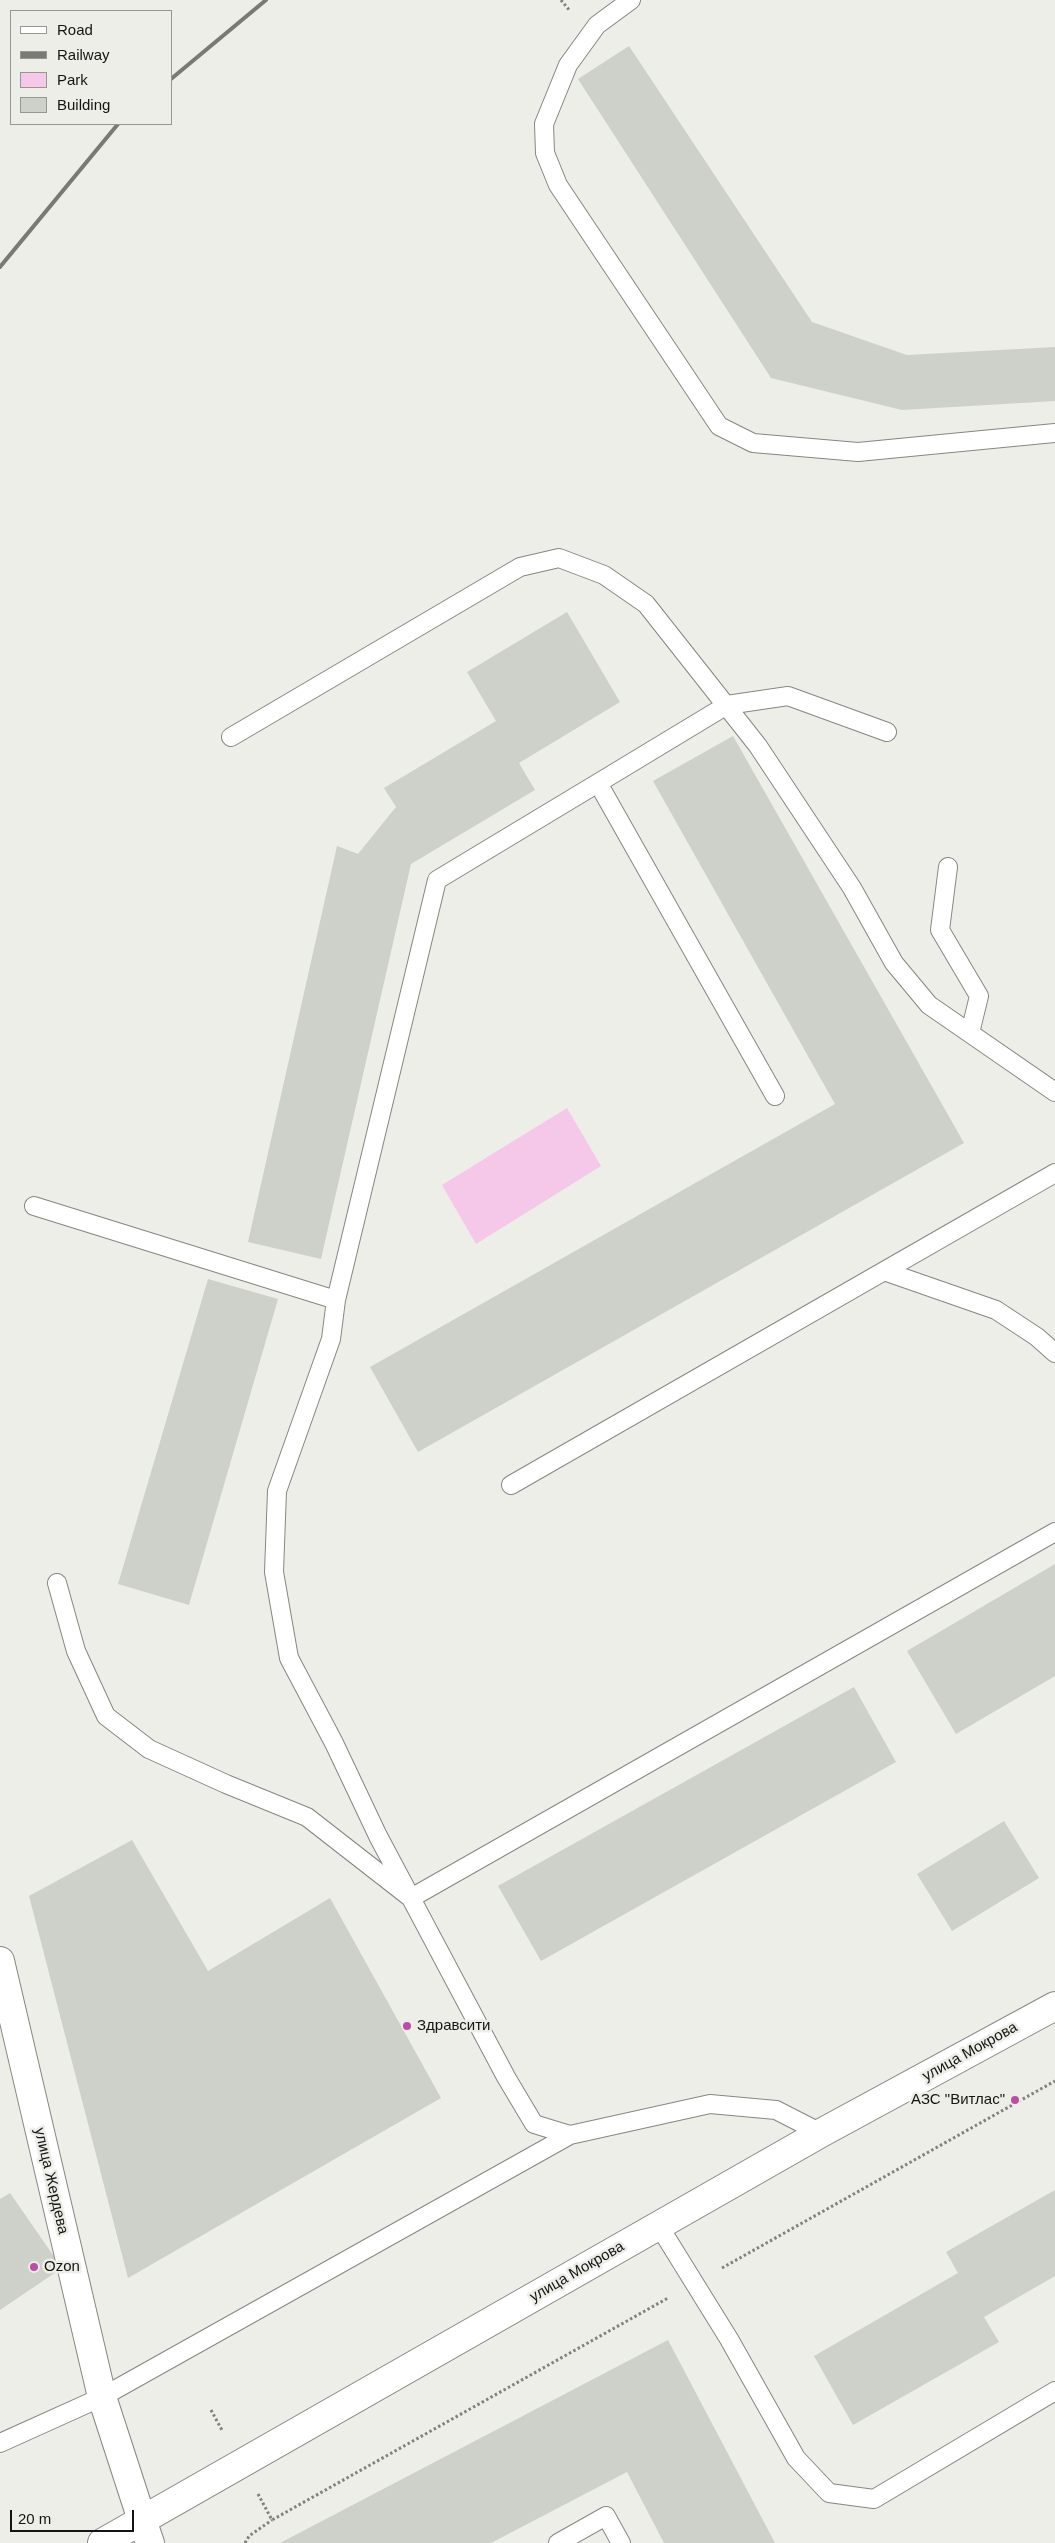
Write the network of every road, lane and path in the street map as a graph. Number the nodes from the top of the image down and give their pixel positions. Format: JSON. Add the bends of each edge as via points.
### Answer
{"nodes":[{"id":1,"x":632,"y":0,"type":"edge"},
{"id":2,"x":1055,"y":433,"type":"edge"},
{"id":3,"x":727,"y":705,"type":"junction"},
{"id":4,"x":888,"y":732,"type":"dead end"},
{"id":5,"x":232,"y":737,"type":"dead end"},
{"id":6,"x":598,"y":783,"type":"junction"},
{"id":7,"x":948,"y":867,"type":"dead end"},
{"id":8,"x":970,"y":1033,"type":"junction"},
{"id":9,"x":1055,"y":1092,"type":"edge"},
{"id":10,"x":775,"y":1096,"type":"dead end"},
{"id":11,"x":1055,"y":1173,"type":"edge"},
{"id":12,"x":34,"y":1206,"type":"dead end"},
{"id":13,"x":884,"y":1272,"type":"junction"},
{"id":14,"x":336,"y":1300,"type":"junction"},
{"id":15,"x":1055,"y":1353,"type":"edge"},
{"id":16,"x":511,"y":1485,"type":"dead end"},
{"id":17,"x":1055,"y":1532,"type":"edge"},
{"id":18,"x":57,"y":1583,"type":"dead end"},
{"id":19,"x":411,"y":1898,"type":"junction"},
{"id":20,"x":0,"y":1961,"type":"edge"},
{"id":21,"x":1055,"y":2006,"type":"edge"},
{"id":22,"x":1055,"y":2081,"type":"edge"},
{"id":23,"x":821,"y":2133,"type":"junction"},
{"id":24,"x":570,"y":2135,"type":"junction"},
{"id":25,"x":659,"y":2226,"type":"junction"},
{"id":26,"x":695,"y":2283,"type":"junction"},
{"id":27,"x":1055,"y":2391,"type":"edge"},
{"id":28,"x":102,"y":2397,"type":"junction"},
{"id":29,"x":211,"y":2410,"type":"dead end"},
{"id":30,"x":0,"y":2443,"type":"edge"},
{"id":31,"x":241,"y":2464,"type":"junction"},
{"id":32,"x":272,"y":2520,"type":"junction"},
{"id":33,"x":146,"y":2532,"type":"edge"},
{"id":34,"x":102,"y":2543,"type":"edge"},
{"id":35,"x":245,"y":2543,"type":"edge"},
{"id":36,"x":558,"y":2543,"type":"edge"},
{"id":37,"x":621,"y":2543,"type":"edge"}],
"edges":[{"from":1,"to":2,"type":"lane","via":[[597,25],[568,65],[544,124],[545,153],[558,185],[719,426],[753,443],[858,452]]},
{"from":3,"to":4,"type":"lane","via":[[788,696]]},
{"from":3,"to":5,"type":"lane","via":[[646,604],[604,575],[559,558],[520,567]]},
{"from":3,"to":6,"type":"lane"},
{"from":3,"to":8,"type":"lane","via":[[852,888],[894,963],[929,1005]]},
{"from":6,"to":10,"type":"lane"},
{"from":6,"to":14,"type":"lane","via":[[437,880]]},
{"from":7,"to":8,"type":"lane","via":[[940,930],[979,996]]},
{"from":8,"to":9,"type":"lane"},
{"from":11,"to":13,"type":"lane"},
{"from":12,"to":14,"type":"lane"},
{"from":13,"to":15,"type":"lane","via":[[996,1310],[1038,1337]]},
{"from":13,"to":16,"type":"lane"},
{"from":14,"to":19,"type":"lane","via":[[331,1339],[277,1491],[274,1572],[289,1658]]},
{"from":17,"to":19,"type":"lane"},
{"from":18,"to":19,"type":"lane","via":[[76,1651],[106,1716],[149,1749],[307,1817]]},
{"from":19,"to":24,"type":"lane","via":[[534,2124]]},
{"from":20,"to":28,"type":"main road","name":"улица Жердева"},
{"from":21,"to":23,"type":"main road","name":"улица Мокрова"},
{"from":22,"to":26,"type":"path"},
{"from":23,"to":24,"type":"lane","via":[[776,2110],[710,2104]]},
{"from":23,"to":25,"type":"main road","name":"улица Мокрова"},
{"from":24,"to":28,"type":"lane"},
{"from":25,"to":26,"type":"lane"},
{"from":25,"to":31,"type":"main road","name":"улица Мокрова"},
{"from":26,"to":27,"type":"lane","via":[[796,2458],[829,2493],[874,2499]]},
{"from":26,"to":32,"type":"path"},
{"from":28,"to":30,"type":"lane"},
{"from":28,"to":33,"type":"main road","name":"улица Жердева"},
{"from":29,"to":31,"type":"path"},
{"from":31,"to":32,"type":"path"},
{"from":31,"to":33,"type":"main road","name":"улица Мокрова"},
{"from":32,"to":35,"type":"path","via":[[249,2536]]},
{"from":33,"to":34,"type":"main road","name":"улица Мокрова"},
{"from":36,"to":37,"type":"lane","via":[[606,2516]]}]}
